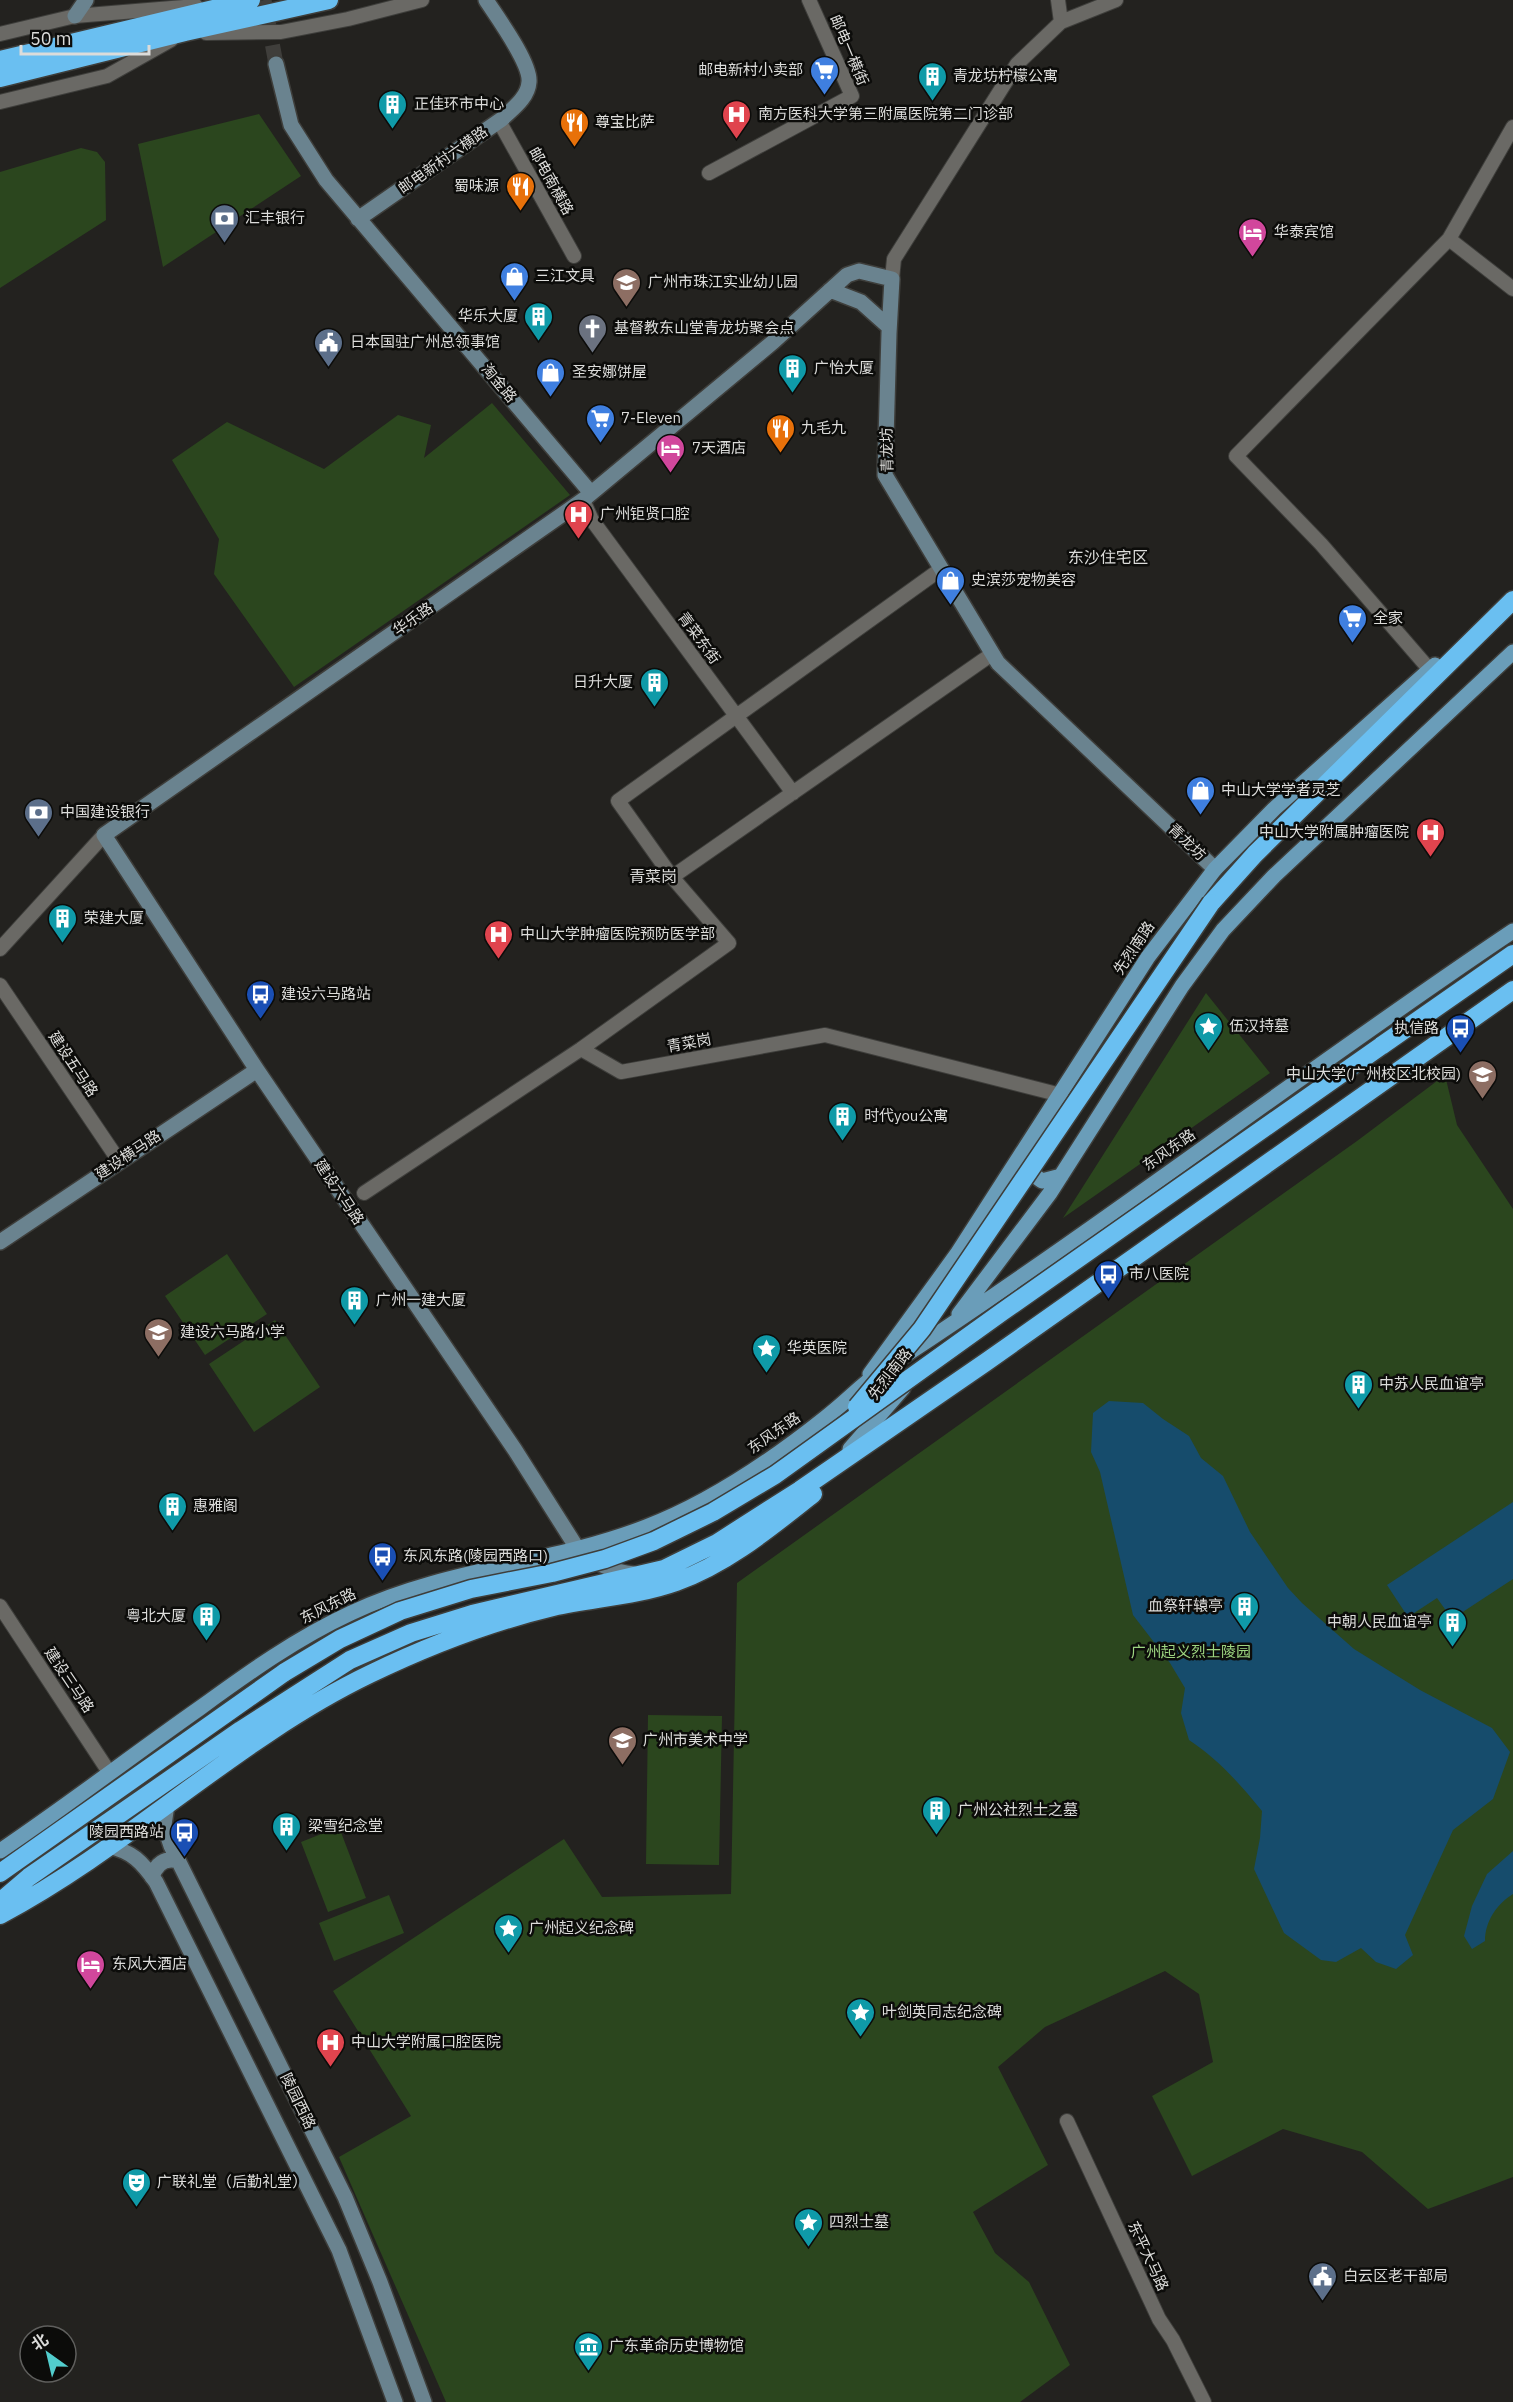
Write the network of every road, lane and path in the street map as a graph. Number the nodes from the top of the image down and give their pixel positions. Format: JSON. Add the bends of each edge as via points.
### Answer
{"nodes":[{"id":1,"x":86,"y":0,"type":"edge"},
{"id":2,"x":221,"y":0,"type":"edge"},
{"id":3,"x":329,"y":0,"type":"edge"},
{"id":4,"x":422,"y":0,"type":"edge"},
{"id":5,"x":486,"y":0,"type":"edge"},
{"id":6,"x":809,"y":0,"type":"edge"},
{"id":7,"x":818,"y":0,"type":"edge"},
{"id":8,"x":1058,"y":0,"type":"edge"},
{"id":9,"x":1116,"y":0,"type":"edge"},
{"id":10,"x":245,"y":1,"type":"edge"},
{"id":11,"x":75,"y":16,"type":"junction"},
{"id":12,"x":1061,"y":22,"type":"junction"},
{"id":13,"x":820,"y":23,"type":"junction"},
{"id":14,"x":185,"y":32,"type":"junction"},
{"id":15,"x":0,"y":34,"type":"edge"},
{"id":16,"x":0,"y":60,"type":"edge"},
{"id":17,"x":280,"y":63,"type":"tunnel mouth"},
{"id":18,"x":0,"y":78,"type":"edge"},
{"id":19,"x":0,"y":102,"type":"edge"},
{"id":20,"x":499,"y":122,"type":"junction"},
{"id":21,"x":1513,"y":127,"type":"edge"},
{"id":22,"x":709,"y":173,"type":"dead end"},
{"id":23,"x":358,"y":219,"type":"junction"},
{"id":24,"x":1449,"y":240,"type":"junction"},
{"id":25,"x":574,"y":256,"type":"dead end"},
{"id":26,"x":892,"y":279,"type":"junction"},
{"id":27,"x":1513,"y":289,"type":"edge"},
{"id":28,"x":830,"y":290,"type":"junction"},
{"id":29,"x":889,"y":327,"type":"junction"},
{"id":30,"x":587,"y":497,"type":"junction"},
{"id":31,"x":941,"y":569,"type":"junction"},
{"id":32,"x":1513,"y":600,"type":"edge"},
{"id":33,"x":1513,"y":640,"type":"edge"},
{"id":34,"x":1513,"y":652,"type":"edge"},
{"id":35,"x":992,"y":654,"type":"junction"},
{"id":36,"x":1430,"y":670,"type":"junction"},
{"id":37,"x":1472,"y":690,"type":"junction"},
{"id":38,"x":736,"y":716,"type":"junction"},
{"id":39,"x":793,"y":793,"type":"junction"},
{"id":40,"x":104,"y":835,"type":"junction"},
{"id":41,"x":1215,"y":868,"type":"junction"},
{"id":42,"x":672,"y":877,"type":"junction"},
{"id":43,"x":1513,"y":931,"type":"edge"},
{"id":44,"x":0,"y":949,"type":"edge"},
{"id":45,"x":1513,"y":954,"type":"edge"},
{"id":46,"x":0,"y":985,"type":"edge"},
{"id":47,"x":1513,"y":990,"type":"edge"},
{"id":48,"x":581,"y":1049,"type":"junction"},
{"id":49,"x":257,"y":1070,"type":"junction"},
{"id":50,"x":1061,"y":1095,"type":"junction"},
{"id":51,"x":1022,"y":1155,"type":"junction"},
{"id":52,"x":119,"y":1161,"type":"junction"},
{"id":53,"x":1061,"y":1176,"type":"junction"},
{"id":54,"x":364,"y":1193,"type":"dead end"},
{"id":55,"x":0,"y":1242,"type":"edge"},
{"id":56,"x":951,"y":1326,"type":"junction"},
{"id":57,"x":986,"y":1362,"type":"junction"},
{"id":58,"x":862,"y":1383,"type":"junction"},
{"id":59,"x":838,"y":1429,"type":"junction"},
{"id":60,"x":831,"y":1468,"type":"junction"},
{"id":61,"x":576,"y":1548,"type":"junction"},
{"id":62,"x":641,"y":1575,"type":"junction"},
{"id":63,"x":0,"y":1606,"type":"edge"},
{"id":64,"x":109,"y":1772,"type":"junction"},
{"id":65,"x":166,"y":1805,"type":"junction"},
{"id":66,"x":107,"y":1846,"type":"junction"},
{"id":67,"x":0,"y":1851,"type":"edge"},
{"id":68,"x":178,"y":1861,"type":"junction"},
{"id":69,"x":0,"y":1873,"type":"edge"},
{"id":70,"x":152,"y":1877,"type":"junction"},
{"id":71,"x":0,"y":1902,"type":"edge"},
{"id":72,"x":0,"y":1915,"type":"edge"},
{"id":73,"x":1067,"y":2121,"type":"dead end"},
{"id":74,"x":352,"y":2211,"type":"junction"},
{"id":75,"x":334,"y":2240,"type":"junction"},
{"id":76,"x":395,"y":2402,"type":"edge"},
{"id":77,"x":424,"y":2402,"type":"edge"},
{"id":78,"x":1204,"y":2402,"type":"edge"}],
"edges":[{"from":1,"to":11,"type":"street"},
{"from":2,"to":10,"type":"street"},
{"from":3,"to":14,"type":"highway"},
{"from":4,"to":14,"type":"street","via":[[281,32]]},
{"from":5,"to":20,"type":"street","name":"邮电新村六横路","via":[[522,57],[529,82],[523,99]]},
{"from":6,"to":13,"type":"street","name":"邮电一横街"},
{"from":7,"to":13,"type":"street","via":[[822,8]]},
{"from":8,"to":12,"type":"street"},
{"from":9,"to":12,"type":"street","name":"青龙坊"},
{"from":10,"to":11,"type":"street"},
{"from":10,"to":16,"type":"highway"},
{"from":11,"to":15,"type":"street"},
{"from":12,"to":26,"type":"street","name":"青龙坊","via":[[1017,64],[894,259]]},
{"from":13,"to":22,"type":"street","name":"邮电一横街","via":[[852,96]]},
{"from":14,"to":18,"type":"highway"},
{"from":14,"to":19,"type":"street","via":[[107,76]]},
{"from":17,"to":23,"type":"street","name":"淘金路","via":[[300,132]]},
{"from":20,"to":23,"type":"street","name":"邮电新村六横路"},
{"from":20,"to":25,"type":"street","name":"邮电南横路"},
{"from":21,"to":24,"type":"street"},
{"from":23,"to":30,"type":"street","name":"淘金路"},
{"from":24,"to":27,"type":"street"},
{"from":24,"to":36,"type":"street","via":[[1236,456],[1321,544]]},
{"from":26,"to":28,"type":"street","name":"华乐路","via":[[859,271],[847,275]]},
{"from":26,"to":29,"type":"street","name":"青龙坊"},
{"from":28,"to":29,"type":"street","via":[[861,302]]},
{"from":28,"to":30,"type":"street","name":"华乐路"},
{"from":29,"to":31,"type":"street","name":"青龙坊","via":[[885,475]]},
{"from":30,"to":38,"type":"street","name":"青菜东街","via":[[591,520]]},
{"from":30,"to":40,"type":"street","name":"华乐路"},
{"from":31,"to":35,"type":"street","name":"青龙坊"},
{"from":31,"to":38,"type":"street"},
{"from":32,"to":36,"type":"main road","name":"先烈南路"},
{"from":32,"to":59,"type":"highway","bridge":true,"via":[[1254,854],[1211,903],[922,1329]]},
{"from":33,"to":37,"type":"main road","name":"先烈南路"},
{"from":34,"to":37,"type":"main road","name":"先烈南路"},
{"from":35,"to":39,"type":"street"},
{"from":35,"to":41,"type":"street","name":"青龙坊"},
{"from":36,"to":41,"type":"main road","name":"先烈南路","via":[[1290,794]]},
{"from":37,"to":53,"type":"main road","name":"先烈南路","via":[[1274,876],[1223,930],[1182,986]]},
{"from":38,"to":39,"type":"street","name":"青菜东街"},
{"from":38,"to":42,"type":"street","via":[[618,801]]},
{"from":39,"to":42,"type":"street"},
{"from":40,"to":44,"type":"street","name":"华乐路"},
{"from":40,"to":49,"type":"street","name":"建设六马路"},
{"from":41,"to":50,"type":"main road","name":"先烈南路","via":[[1148,957]]},
{"from":42,"to":48,"type":"street","via":[[729,943]]},
{"from":43,"to":56,"type":"main road","name":"东风东路"},
{"from":45,"to":59,"type":"highway","bridge":true},
{"from":46,"to":52,"type":"street","name":"建设五马路"},
{"from":47,"to":57,"type":"highway"},
{"from":48,"to":50,"type":"street","name":"青菜岗","via":[[621,1072],[825,1035]]},
{"from":48,"to":54,"type":"street"},
{"from":49,"to":52,"type":"street","name":"建设横马路"},
{"from":49,"to":61,"type":"street","name":"建设六马路","via":[[515,1450]]},
{"from":50,"to":51,"type":"main road","name":"先烈南路"},
{"from":51,"to":53,"type":"main road","via":[[1024,1168],[1042,1181]]},
{"from":51,"to":58,"type":"main road","name":"先烈南路","via":[[926,1299]]},
{"from":52,"to":55,"type":"street","name":"建设横马路"},
{"from":53,"to":56,"type":"main road","name":"先烈南路"},
{"from":56,"to":58,"type":"main road","name":"东风东路"},
{"from":56,"to":60,"type":"main road","name":"先烈南路","via":[[869,1428]]},
{"from":57,"to":60,"type":"highway"},
{"from":57,"to":65,"type":"highway","via":[[769,1528],[706,1568],[642,1592],[553,1607],[496,1623],[393,1664],[323,1698]]},
{"from":58,"to":61,"type":"main road","name":"东风东路","via":[[812,1429],[723,1489],[648,1526]]},
{"from":59,"to":69,"type":"highway","bridge":true,"via":[[775,1475],[654,1541],[605,1559],[471,1589],[400,1611],[340,1639],[285,1672]]},
{"from":60,"to":62,"type":"highway","via":[[698,1554]]},
{"from":61,"to":62,"type":"street","via":[[619,1573]]},
{"from":61,"to":64,"type":"main road","name":"东风东路","via":[[452,1577],[352,1612],[258,1667]]},
{"from":62,"to":71,"type":"highway","via":[[472,1614],[411,1633],[350,1660],[28,1877]]},
{"from":63,"to":64,"type":"street","name":"建设三马路"},
{"from":64,"to":67,"type":"main road","name":"东风东路"},
{"from":65,"to":66,"type":"highway"},
{"from":65,"to":68,"type":"street","name":"陵园西路","via":[[164,1825]]},
{"from":66,"to":70,"type":"street","name":"陵园西路","via":[[124,1850]]},
{"from":66,"to":72,"type":"highway","via":[[40,1894]]},
{"from":68,"to":70,"type":"street","via":[[164,1860]]},
{"from":68,"to":74,"type":"street","name":"陵园西路"},
{"from":70,"to":75,"type":"street","name":"陵园西路"},
{"from":73,"to":78,"type":"street","name":"东平大马路","via":[[1159,2319]]},
{"from":74,"to":75,"type":"street"},
{"from":74,"to":77,"type":"street","name":"陵园西路"},
{"from":75,"to":76,"type":"street","name":"陵园西路"}]}
